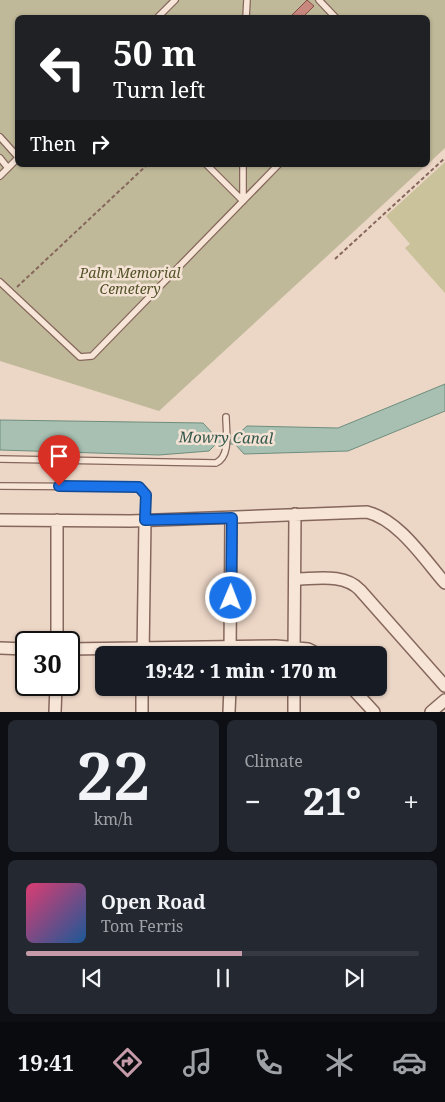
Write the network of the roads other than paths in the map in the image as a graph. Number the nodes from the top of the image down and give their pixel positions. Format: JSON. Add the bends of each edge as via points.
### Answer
{"nodes":[{"id":1,"x":175,"y":0,"type":"edge"},
{"id":2,"x":247,"y":0,"type":"edge"},
{"id":3,"x":319,"y":0,"type":"edge"},
{"id":4,"x":161,"y":15,"type":"edge"},
{"id":5,"x":246,"y":15,"type":"edge"},
{"id":6,"x":333,"y":15,"type":"edge"},
{"id":7,"x":0,"y":137,"type":"edge"},
{"id":8,"x":15,"y":154,"type":"edge"},
{"id":9,"x":0,"y":158,"type":"edge"},
{"id":10,"x":15,"y":161,"type":"edge"},
{"id":11,"x":209,"y":167,"type":"edge"},
{"id":12,"x":243,"y":167,"type":"edge"},
{"id":13,"x":276,"y":167,"type":"edge"},
{"id":14,"x":8,"y":168,"type":"junction"},
{"id":15,"x":0,"y":176,"type":"edge"},
{"id":16,"x":243,"y":201,"type":"junction"},
{"id":17,"x":0,"y":282,"type":"edge"},
{"id":18,"x":226,"y":417,"type":"dead end"},
{"id":19,"x":0,"y":459,"type":"edge"},
{"id":20,"x":0,"y":486,"type":"edge"},
{"id":21,"x":295,"y":514,"type":"junction"},
{"id":22,"x":232,"y":518,"type":"junction"},
{"id":23,"x":0,"y":520,"type":"edge"},
{"id":24,"x":57,"y":520,"type":"junction"},
{"id":25,"x":145,"y":520,"type":"junction"},
{"id":26,"x":295,"y":579,"type":"junction"},
{"id":27,"x":445,"y":583,"type":"edge"},
{"id":28,"x":57,"y":631,"type":"edge"},
{"id":29,"x":143,"y":646,"type":"edge"},
{"id":30,"x":230,"y":646,"type":"edge"},
{"id":31,"x":294,"y":646,"type":"edge"},
{"id":32,"x":0,"y":648,"type":"edge"},
{"id":33,"x":15,"y":649,"type":"edge"},
{"id":34,"x":80,"y":649,"type":"edge"},
{"id":35,"x":95,"y":650,"type":"edge"},
{"id":36,"x":445,"y":686,"type":"edge"},
{"id":37,"x":56,"y":696,"type":"edge"},
{"id":38,"x":142,"y":696,"type":"edge"},
{"id":39,"x":230,"y":696,"type":"edge"},
{"id":40,"x":294,"y":696,"type":"edge"},
{"id":41,"x":359,"y":696,"type":"edge"},
{"id":42,"x":445,"y":700,"type":"edge"},
{"id":43,"x":55,"y":712,"type":"edge"},
{"id":44,"x":142,"y":712,"type":"edge"},
{"id":45,"x":229,"y":712,"type":"edge"},
{"id":46,"x":294,"y":712,"type":"edge"},
{"id":47,"x":374,"y":712,"type":"edge"},
{"id":48,"x":431,"y":712,"type":"edge"}],
"edges":[{"from":1,"to":4,"type":"lane"},
{"from":2,"to":5,"type":"lane"},
{"from":3,"to":6,"type":"lane"},
{"from":7,"to":8,"type":"lane"},
{"from":9,"to":14,"type":"lane"},
{"from":10,"to":14,"type":"lane"},
{"from":11,"to":16,"type":"lane"},
{"from":12,"to":16,"type":"lane"},
{"from":13,"to":16,"type":"lane"},
{"from":14,"to":15,"type":"lane"},
{"from":16,"to":17,"type":"lane","via":[[92,356],[80,357]]},
{"from":18,"to":19,"type":"lane","via":[[226,446],[222,460],[216,463]]},
{"from":20,"to":25,"type":"lane","via":[[139,487],[146,495]]},
{"from":21,"to":22,"type":"street"},
{"from":21,"to":26,"type":"street"},
{"from":21,"to":27,"type":"street","via":[[359,512],[380,516],[399,531]]},
{"from":22,"to":25,"type":"street"},
{"from":22,"to":30,"type":"street"},
{"from":23,"to":24,"type":"street"},
{"from":24,"to":25,"type":"street"},
{"from":24,"to":28,"type":"street"},
{"from":25,"to":29,"type":"street"},
{"from":26,"to":31,"type":"street"},
{"from":26,"to":36,"type":"street","via":[[352,582]]},
{"from":32,"to":33,"type":"street"},
{"from":34,"to":35,"type":"street"},
{"from":37,"to":43,"type":"street"},
{"from":38,"to":44,"type":"street"},
{"from":39,"to":45,"type":"street"},
{"from":40,"to":46,"type":"street"},
{"from":41,"to":47,"type":"street"},
{"from":42,"to":48,"type":"street"}]}
